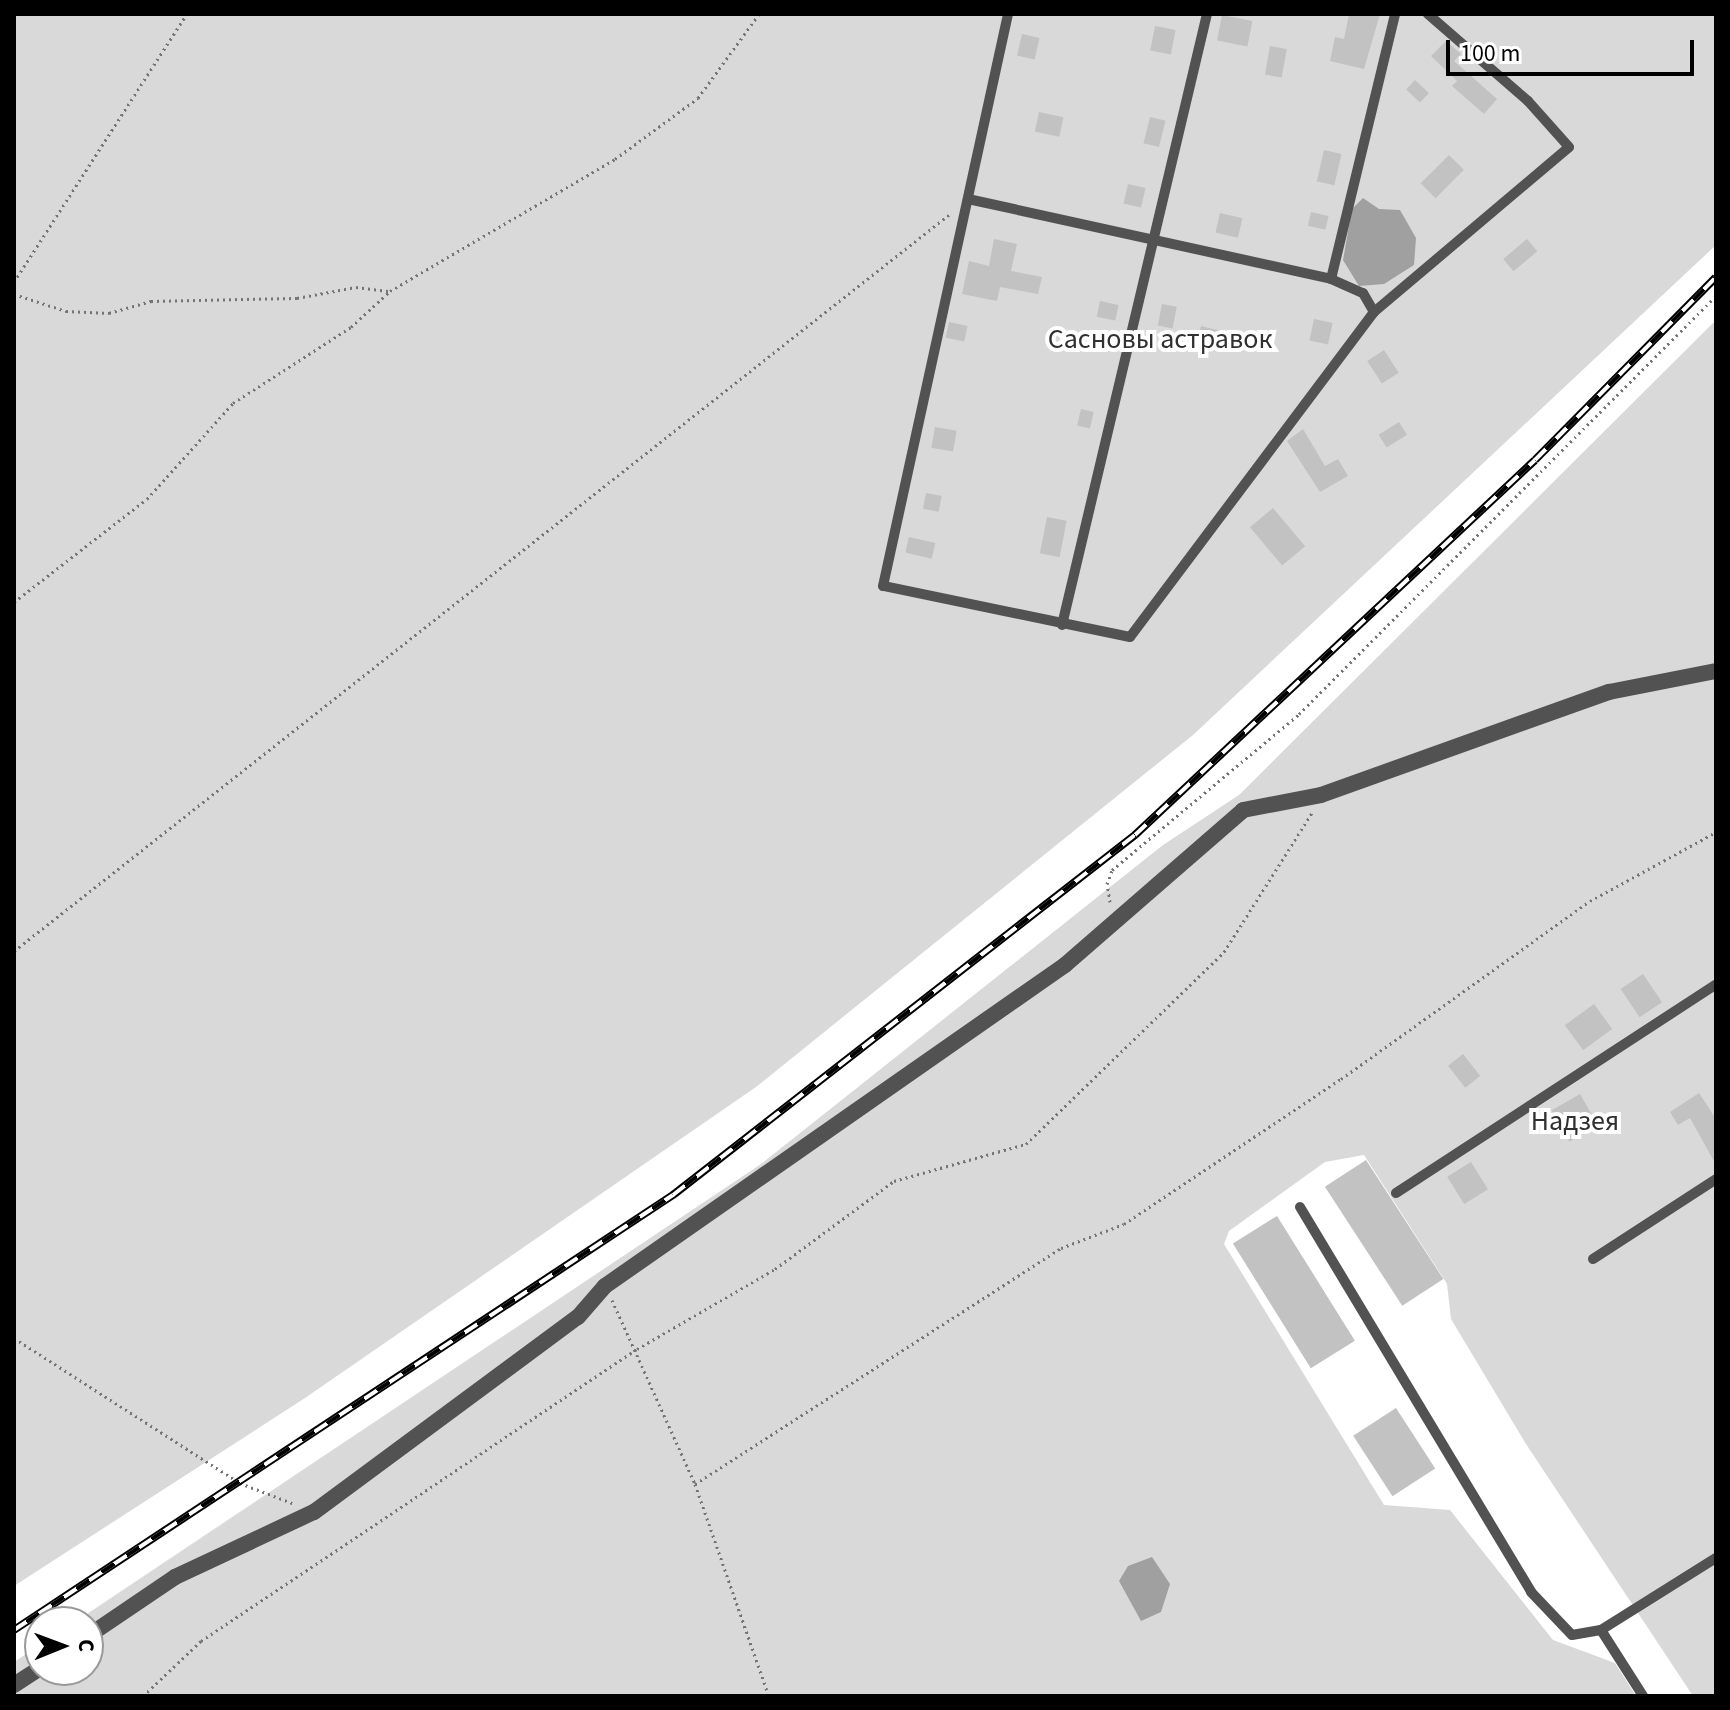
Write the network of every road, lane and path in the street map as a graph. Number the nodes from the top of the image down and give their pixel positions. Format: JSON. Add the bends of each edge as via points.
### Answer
{"nodes":[{"id":1,"x":187,"y":14,"type":"edge"},
{"id":2,"x":759,"y":14,"type":"edge"},
{"id":3,"x":1008,"y":14,"type":"edge"},
{"id":4,"x":1207,"y":14,"type":"edge"},
{"id":5,"x":1395,"y":14,"type":"edge"},
{"id":6,"x":1428,"y":14,"type":"edge"},
{"id":7,"x":968,"y":199,"type":"junction"},
{"id":8,"x":1156,"y":238,"type":"junction"},
{"id":9,"x":1331,"y":279,"type":"junction"},
{"id":10,"x":14,"y":282,"type":"edge"},
{"id":11,"x":390,"y":291,"type":"junction"},
{"id":12,"x":14,"y":294,"type":"edge"},
{"id":13,"x":1716,"y":296,"type":"edge"},
{"id":14,"x":1374,"y":312,"type":"junction"},
{"id":15,"x":14,"y":602,"type":"edge"},
{"id":16,"x":1062,"y":625,"type":"junction"},
{"id":17,"x":1716,"y":671,"type":"edge"},
{"id":18,"x":1321,"y":795,"type":"junction"},
{"id":19,"x":1716,"y":832,"type":"edge"},
{"id":20,"x":1114,"y":918,"type":"junction"},
{"id":21,"x":14,"y":951,"type":"edge"},
{"id":22,"x":1716,"y":984,"type":"edge"},
{"id":23,"x":1716,"y":1179,"type":"edge"},
{"id":24,"x":1396,"y":1193,"type":"dead end"},
{"id":25,"x":1300,"y":1207,"type":"dead end"},
{"id":26,"x":1593,"y":1259,"type":"dead end"},
{"id":27,"x":605,"y":1286,"type":"junction"},
{"id":28,"x":14,"y":1338,"type":"edge"},
{"id":29,"x":637,"y":1349,"type":"junction"},
{"id":30,"x":695,"y":1484,"type":"junction"},
{"id":31,"x":314,"y":1512,"type":"junction"},
{"id":32,"x":1716,"y":1558,"type":"edge"},
{"id":33,"x":104,"y":1625,"type":"edge"},
{"id":34,"x":1601,"y":1630,"type":"junction"},
{"id":35,"x":143,"y":1696,"type":"edge"},
{"id":36,"x":769,"y":1696,"type":"edge"},
{"id":37,"x":1643,"y":1696,"type":"edge"}],
"edges":[{"from":1,"to":10,"type":"path"},
{"from":2,"to":11,"type":"path","via":[[698,98],[615,159]]},
{"from":3,"to":7,"type":"lane"},
{"from":4,"to":8,"type":"lane"},
{"from":5,"to":9,"type":"lane"},
{"from":6,"to":14,"type":"lane","via":[[1528,101],[1569,147]]},
{"from":7,"to":8,"type":"lane"},
{"from":7,"to":16,"type":"lane","via":[[883,586]]},
{"from":7,"to":21,"type":"path","via":[[877,276]]},
{"from":8,"to":9,"type":"lane"},
{"from":8,"to":16,"type":"lane"},
{"from":9,"to":14,"type":"lane","via":[[1363,293]]},
{"from":11,"to":12,"type":"path","via":[[356,287],[297,298],[151,301],[109,313],[66,311]]},
{"from":11,"to":15,"type":"path","via":[[351,327],[233,403],[147,499]]},
{"from":13,"to":20,"type":"path","via":[[1299,714],[1112,870],[1107,884]]},
{"from":14,"to":16,"type":"lane","via":[[1130,637]]},
{"from":17,"to":18,"type":"street","via":[[1609,692]]},
{"from":18,"to":20,"type":"street","via":[[1243,810]]},
{"from":18,"to":29,"type":"path","via":[[1298,840],[1224,952],[1026,1144],[894,1181],[775,1269]]},
{"from":19,"to":30,"type":"path","via":[[1590,901],[1341,1079],[1124,1224],[1061,1248]]},
{"from":20,"to":27,"type":"street","via":[[1065,965]]},
{"from":22,"to":24,"type":"lane"},
{"from":23,"to":26,"type":"lane"},
{"from":25,"to":34,"type":"lane","via":[[1531,1592],[1572,1635]]},
{"from":27,"to":29,"type":"path"},
{"from":27,"to":31,"type":"street","via":[[578,1317]]},
{"from":28,"to":31,"type":"path","via":[[240,1483]]},
{"from":29,"to":30,"type":"path"},
{"from":29,"to":35,"type":"path","via":[[201,1641]]},
{"from":30,"to":36,"type":"path"},
{"from":31,"to":33,"type":"street","via":[[175,1577]]},
{"from":32,"to":34,"type":"lane"},
{"from":34,"to":37,"type":"lane"}]}
